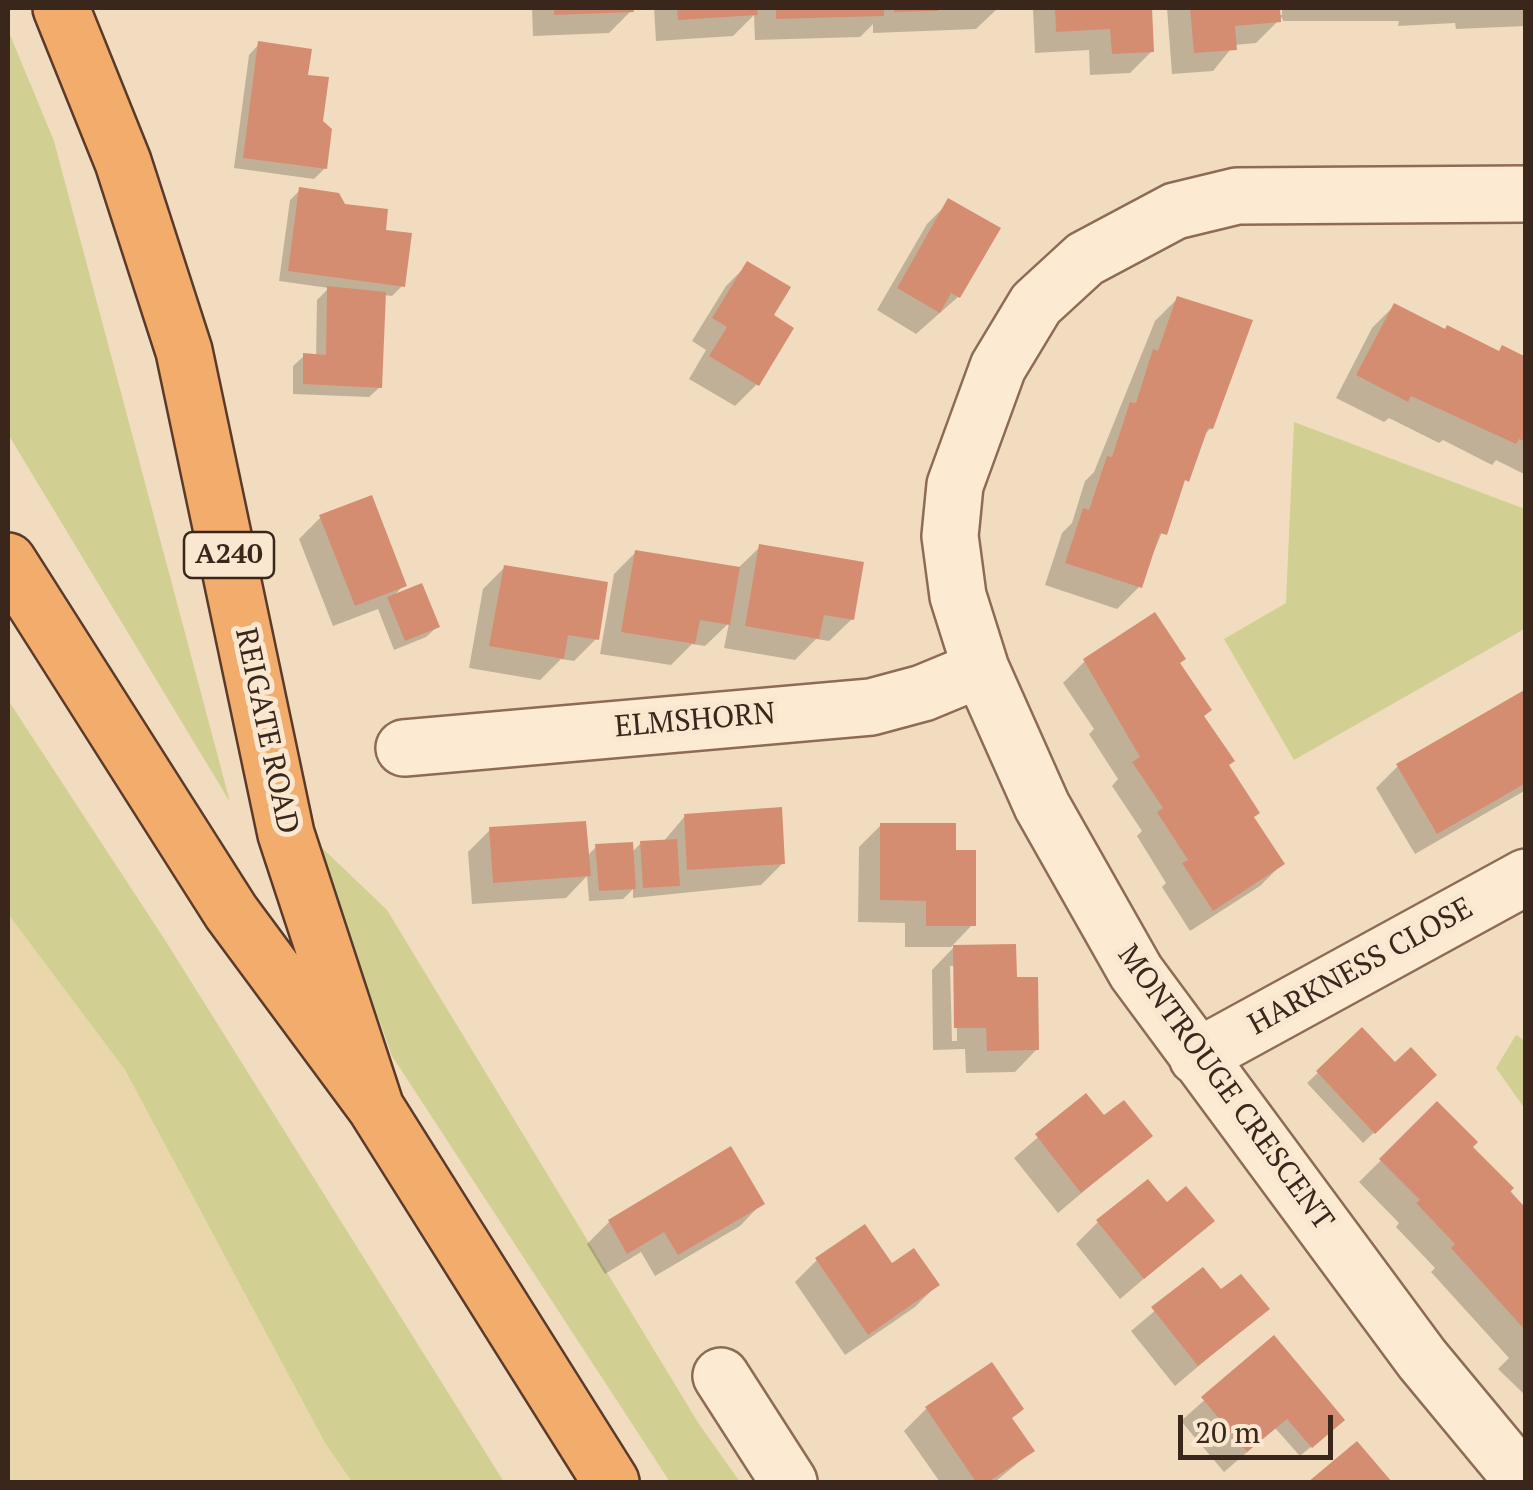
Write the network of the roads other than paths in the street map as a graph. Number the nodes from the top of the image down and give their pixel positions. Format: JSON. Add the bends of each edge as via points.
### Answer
{"nodes":[{"id":1,"x":61,"y":8,"type":"edge"},
{"id":2,"x":1526,"y":194,"type":"edge"},
{"id":3,"x":8,"y":560,"type":"edge"},
{"id":4,"x":981,"y":669,"type":"junction"},
{"id":5,"x":404,"y":748,"type":"dead end"},
{"id":6,"x":1526,"y":877,"type":"edge"},
{"id":7,"x":1197,"y":1057,"type":"junction"},
{"id":8,"x":376,"y":1108,"type":"junction"},
{"id":9,"x":722,"y":1376,"type":"dead end"},
{"id":10,"x":611,"y":1482,"type":"edge"},
{"id":11,"x":790,"y":1482,"type":"edge"},
{"id":12,"x":1524,"y":1482,"type":"edge"}],
"edges":[{"from":1,"to":8,"type":"highway","name":"REIGATE ROAD","number":"A240","via":[[124,162],[184,351],[286,834]]},
{"from":2,"to":4,"type":"street","name":"MONTROUGE CRESCENT","via":[[1236,196],[1174,210],[1085,259],[1036,304],[998,367],[955,485],[950,536],[958,596]]},
{"from":3,"to":8,"type":"highway","name":"REIGATE ROAD","number":"A240","via":[[231,912]]},
{"from":4,"to":5,"type":"street","name":"ELMSHORN","via":[[871,707]]},
{"from":4,"to":7,"type":"street","name":"MONTROUGE CRESCENT","via":[[1052,822],[1136,972]]},
{"from":6,"to":7,"type":"street","name":"HARKNESS CLOSE"},
{"from":7,"to":12,"type":"street","name":"MONTROUGE CRESCENT","via":[[1422,1359]]},
{"from":8,"to":10,"type":"highway","name":"REIGATE ROAD","number":"A240"},
{"from":9,"to":11,"type":"street"}]}
